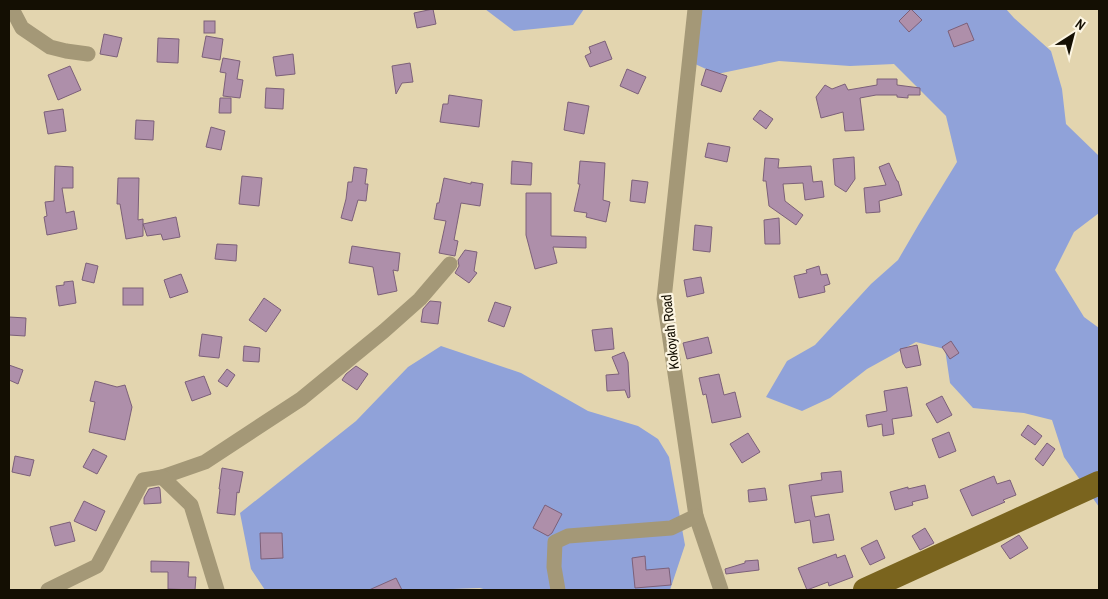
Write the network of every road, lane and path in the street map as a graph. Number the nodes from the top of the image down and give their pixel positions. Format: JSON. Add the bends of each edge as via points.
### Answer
{"nodes":[{"id":1,"x":12,"y":9,"type":"edge"},
{"id":2,"x":695,"y":9,"type":"edge"},
{"id":3,"x":88,"y":54,"type":"dead end"},
{"id":4,"x":450,"y":264,"type":"dead end"},
{"id":5,"x":162,"y":477,"type":"junction"},
{"id":6,"x":1099,"y":483,"type":"edge"},
{"id":7,"x":696,"y":516,"type":"junction"},
{"id":8,"x":48,"y":590,"type":"edge"},
{"id":9,"x":217,"y":590,"type":"edge"},
{"id":10,"x":558,"y":590,"type":"edge"},
{"id":11,"x":721,"y":590,"type":"edge"},
{"id":12,"x":865,"y":590,"type":"edge"}],
"edges":[{"from":1,"to":3,"type":"street","via":[[22,28],[50,47]]},
{"from":2,"to":7,"type":"street","name":"Kokoyah Road","via":[[664,299]]},
{"from":4,"to":5,"type":"street","via":[[420,299],[300,399],[205,462]]},
{"from":5,"to":8,"type":"street","via":[[143,480],[97,566]]},
{"from":5,"to":9,"type":"street","via":[[191,505]]},
{"from":6,"to":12,"type":"main road"},
{"from":7,"to":10,"type":"street","via":[[671,528],[568,536],[555,542],[554,567]]},
{"from":7,"to":11,"type":"street","name":"Kokoyah Road"}]}
